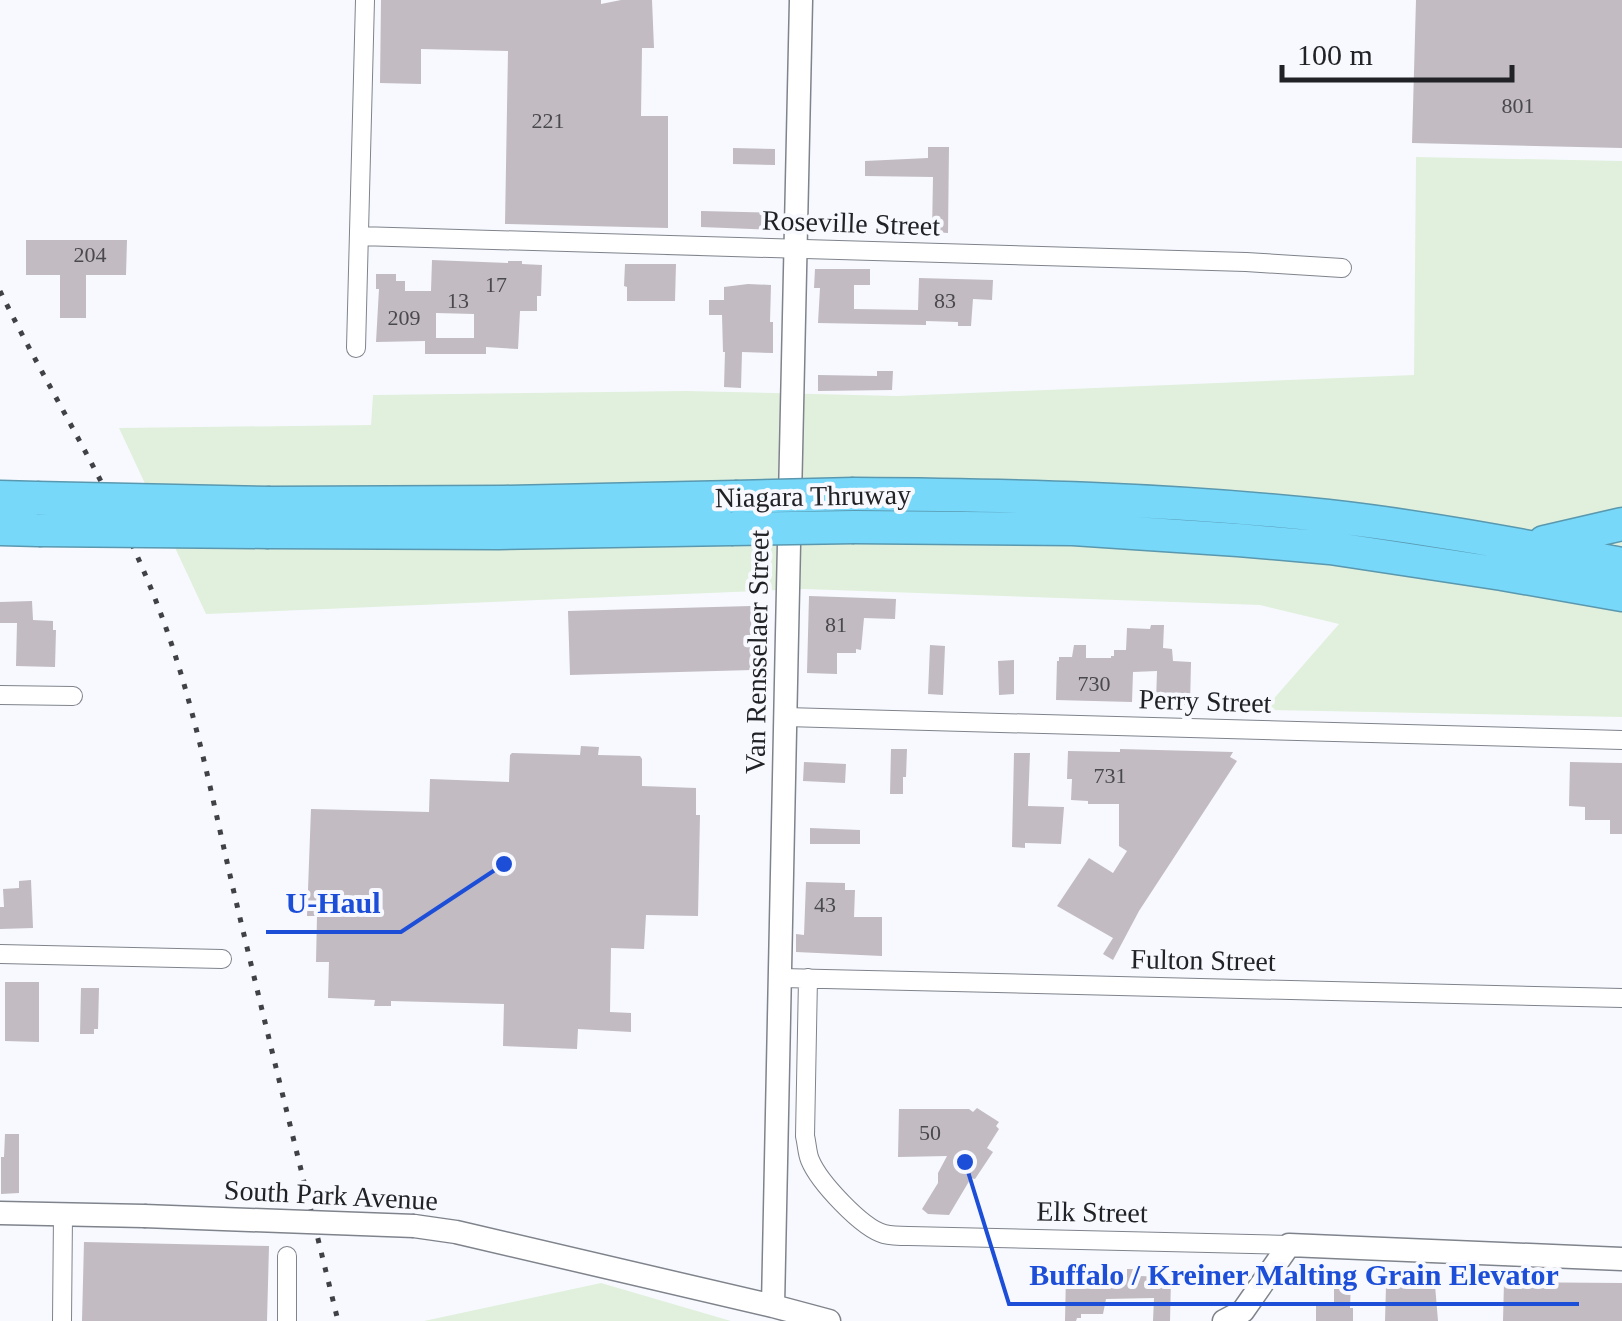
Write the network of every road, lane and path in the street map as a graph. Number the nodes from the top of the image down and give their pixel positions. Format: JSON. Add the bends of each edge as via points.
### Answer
{"nodes":[{"id":1,"x":365,"y":0,"type":"edge"},
{"id":2,"x":801,"y":0,"type":"edge"},
{"id":3,"x":359,"y":236,"type":"junction"},
{"id":4,"x":794,"y":248,"type":"junction"},
{"id":5,"x":1342,"y":268,"type":"dead end"},
{"id":6,"x":356,"y":348,"type":"dead end"},
{"id":7,"x":0,"y":497,"type":"edge"},
{"id":8,"x":854,"y":511,"type":"junction"},
{"id":9,"x":38,"y":514,"type":"junction"},
{"id":10,"x":270,"y":518,"type":"junction"},
{"id":11,"x":1622,"y":524,"type":"edge"},
{"id":12,"x":0,"y":529,"type":"edge"},
{"id":13,"x":1330,"y":532,"type":"junction"},
{"id":14,"x":1524,"y":546,"type":"junction"},
{"id":15,"x":1622,"y":564,"type":"edge"},
{"id":16,"x":1622,"y":596,"type":"edge"},
{"id":17,"x":0,"y":696,"type":"edge"},
{"id":18,"x":74,"y":696,"type":"dead end"},
{"id":19,"x":786,"y":718,"type":"junction"},
{"id":20,"x":1622,"y":740,"type":"edge"},
{"id":21,"x":0,"y":954,"type":"edge"},
{"id":22,"x":222,"y":959,"type":"dead end"},
{"id":23,"x":782,"y":978,"type":"junction"},
{"id":24,"x":808,"y":978,"type":"junction"},
{"id":25,"x":1622,"y":998,"type":"edge"},
{"id":26,"x":0,"y":1214,"type":"edge"},
{"id":27,"x":63,"y":1215,"type":"junction"},
{"id":28,"x":1288,"y":1245,"type":"junction"},
{"id":29,"x":287,"y":1256,"type":"dead end"},
{"id":30,"x":1622,"y":1259,"type":"edge"},
{"id":31,"x":773,"y":1306,"type":"junction"},
{"id":32,"x":62,"y":1321,"type":"edge"},
{"id":33,"x":287,"y":1321,"type":"edge"},
{"id":34,"x":829,"y":1321,"type":"edge"},
{"id":35,"x":1224,"y":1321,"type":"edge"}],
"edges":[{"from":1,"to":3,"type":"street"},
{"from":2,"to":4,"type":"street","name":"Van Rensselaer Street"},
{"from":3,"to":4,"type":"street","name":"Roseville Street"},
{"from":3,"to":6,"type":"street"},
{"from":4,"to":5,"type":"street","name":"Roseville Street"},
{"from":4,"to":19,"type":"street","name":"Van Rensselaer Street"},
{"from":7,"to":9,"type":"highway","name":"Niagara Thruway"},
{"from":8,"to":10,"type":"highway","name":"Niagara Thruway","bridge":true,"via":[[735,496]]},
{"from":8,"to":10,"type":"highway","name":"Niagara Thruway","bridge":true,"via":[[730,529],[500,533]]},
{"from":8,"to":13,"type":"highway","name":"Niagara Thruway","via":[[1038,497],[1234,508]]},
{"from":9,"to":10,"type":"highway","name":"Niagara Thruway","bridge":true},
{"from":9,"to":12,"type":"highway","name":"Niagara Thruway"},
{"from":11,"to":14,"type":"highway"},
{"from":13,"to":14,"type":"highway","name":"Niagara Thruway"},
{"from":13,"to":16,"type":"highway","name":"Niagara Thruway"},
{"from":14,"to":15,"type":"highway","name":"Niagara Thruway"},
{"from":17,"to":18,"type":"street"},
{"from":19,"to":20,"type":"street","name":"Perry Street"},
{"from":19,"to":23,"type":"street","name":"Van Rensselaer Street"},
{"from":21,"to":22,"type":"street"},
{"from":23,"to":24,"type":"street","name":"Fulton Street"},
{"from":23,"to":31,"type":"street","name":"Van Rensselaer Street"},
{"from":24,"to":25,"type":"street","name":"Fulton Street"},
{"from":24,"to":28,"type":"street","name":"Elk Street","via":[[810,1160],[866,1226],[885,1235]]},
{"from":26,"to":27,"type":"street","name":"South Park Avenue"},
{"from":27,"to":31,"type":"street","name":"South Park Avenue","bridge":true,"via":[[414,1226]]},
{"from":27,"to":32,"type":"street"},
{"from":28,"to":30,"type":"street","name":"Elk Street"},
{"from":28,"to":35,"type":"street","via":[[1243,1310]]},
{"from":29,"to":33,"type":"street"},
{"from":31,"to":34,"type":"street","name":"South Park Avenue"}]}
